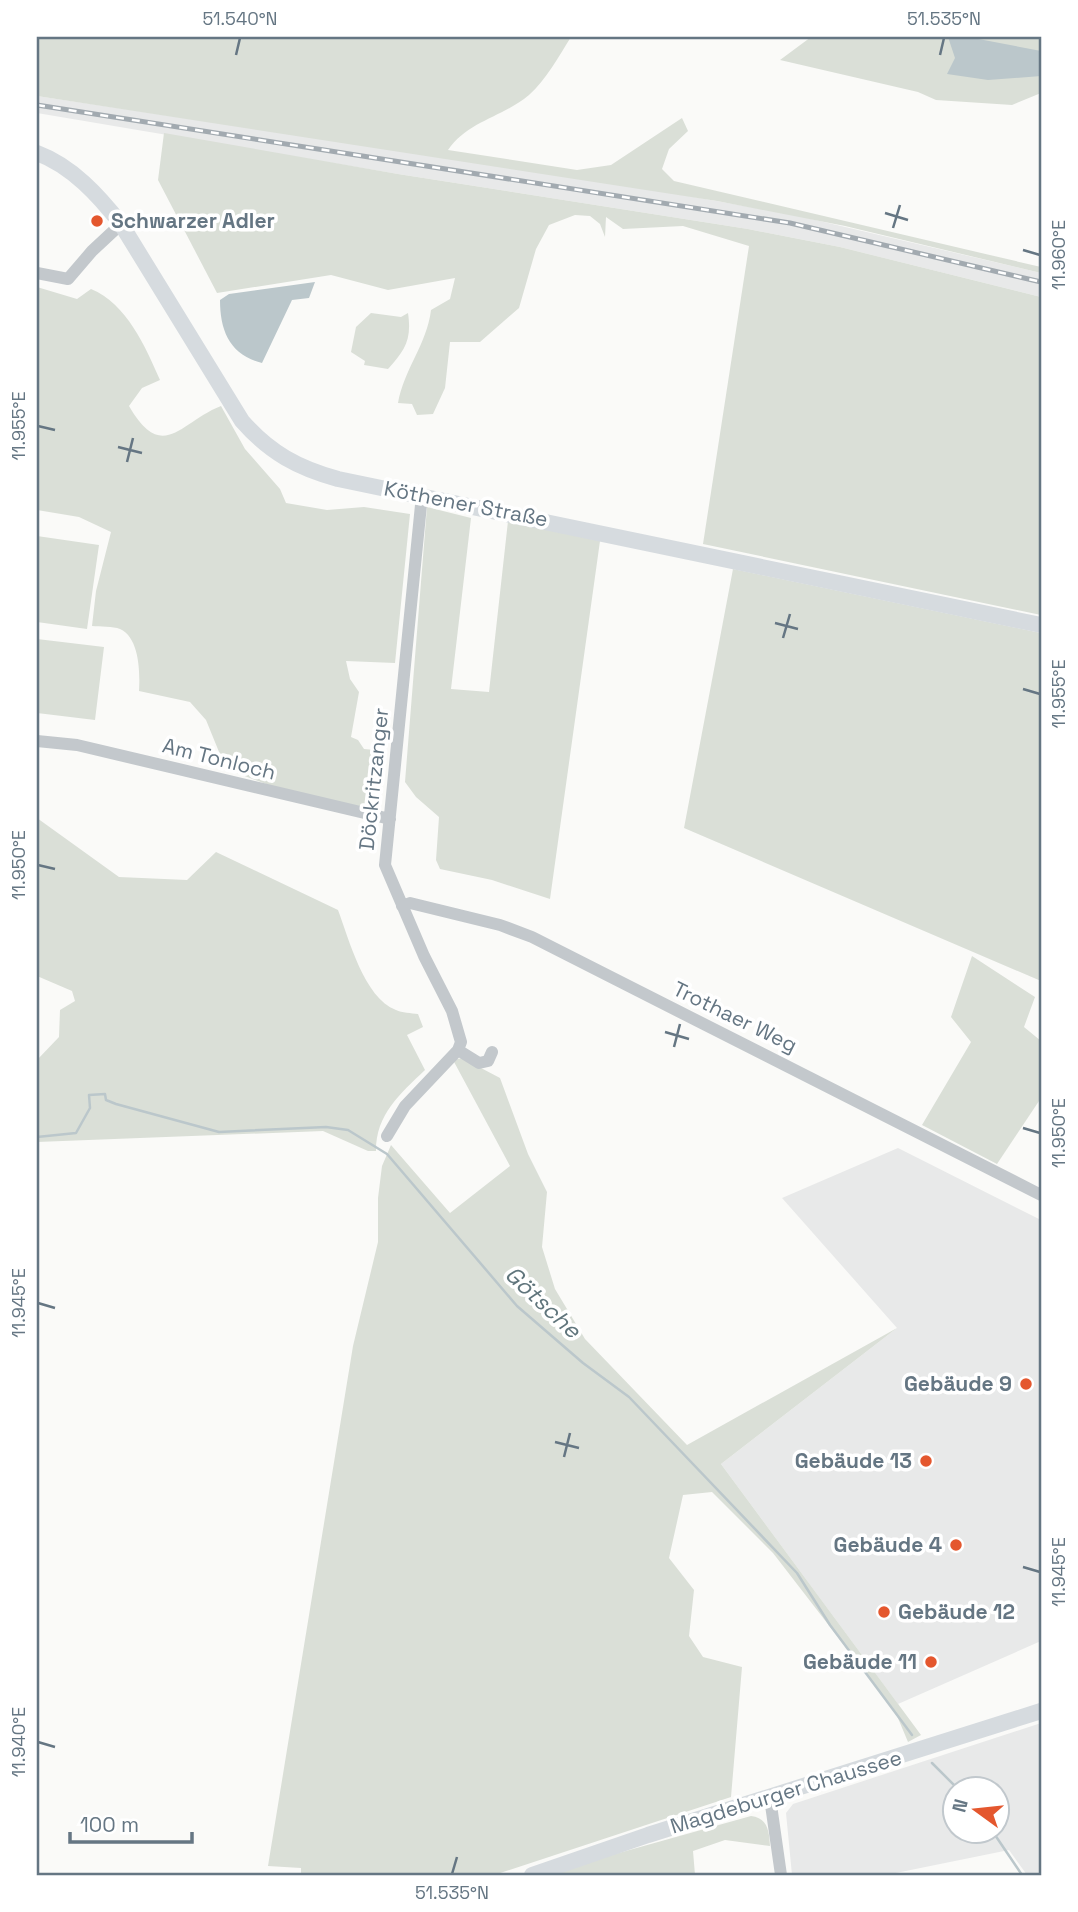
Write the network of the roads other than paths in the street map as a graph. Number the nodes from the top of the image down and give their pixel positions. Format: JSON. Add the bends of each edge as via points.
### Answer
{"nodes":[{"id":1,"x":37,"y":153,"type":"edge"},
{"id":2,"x":121,"y":225,"type":"junction"},
{"id":3,"x":37,"y":273,"type":"edge"},
{"id":4,"x":422,"y":495,"type":"junction"},
{"id":5,"x":1041,"y":625,"type":"edge"},
{"id":6,"x":37,"y":741,"type":"edge"},
{"id":7,"x":390,"y":819,"type":"junction"},
{"id":8,"x":402,"y":906,"type":"junction"},
{"id":9,"x":458,"y":1050,"type":"junction"},
{"id":10,"x":492,"y":1052,"type":"dead end"},
{"id":11,"x":387,"y":1136,"type":"dead end"},
{"id":12,"x":1041,"y":1195,"type":"edge"},
{"id":13,"x":1041,"y":1712,"type":"edge"},
{"id":14,"x":769,"y":1798,"type":"junction"},
{"id":15,"x":532,"y":1875,"type":"edge"},
{"id":16,"x":781,"y":1875,"type":"edge"}],
"edges":[{"from":1,"to":2,"type":"main road","name":"Köthener Straße","via":[[80,180]]},
{"from":2,"to":3,"type":"street","via":[[68,279]]},
{"from":2,"to":4,"type":"main road","name":"Köthener Straße","via":[[228,400],[263,444],[308,471]]},
{"from":4,"to":5,"type":"main road","name":"Köthener Straße"},
{"from":4,"to":7,"type":"street","name":"Döckritzanger"},
{"from":6,"to":7,"type":"street","name":"Am Tonloch","via":[[77,745]]},
{"from":7,"to":8,"type":"street","name":"Döckritzanger","via":[[385,865]]},
{"from":8,"to":9,"type":"street","name":"Döckritzanger","via":[[452,1012],[461,1042]]},
{"from":8,"to":12,"type":"street","name":"Trothaer Weg","via":[[423,906],[532,937]]},
{"from":9,"to":10,"type":"street","via":[[479,1063],[488,1062]]},
{"from":9,"to":11,"type":"street","via":[[405,1106]]},
{"from":13,"to":14,"type":"main road","name":"Magdeburger Chaussee"},
{"from":14,"to":15,"type":"main road","name":"Magdeburger Chaussee"},
{"from":14,"to":16,"type":"street"}]}
